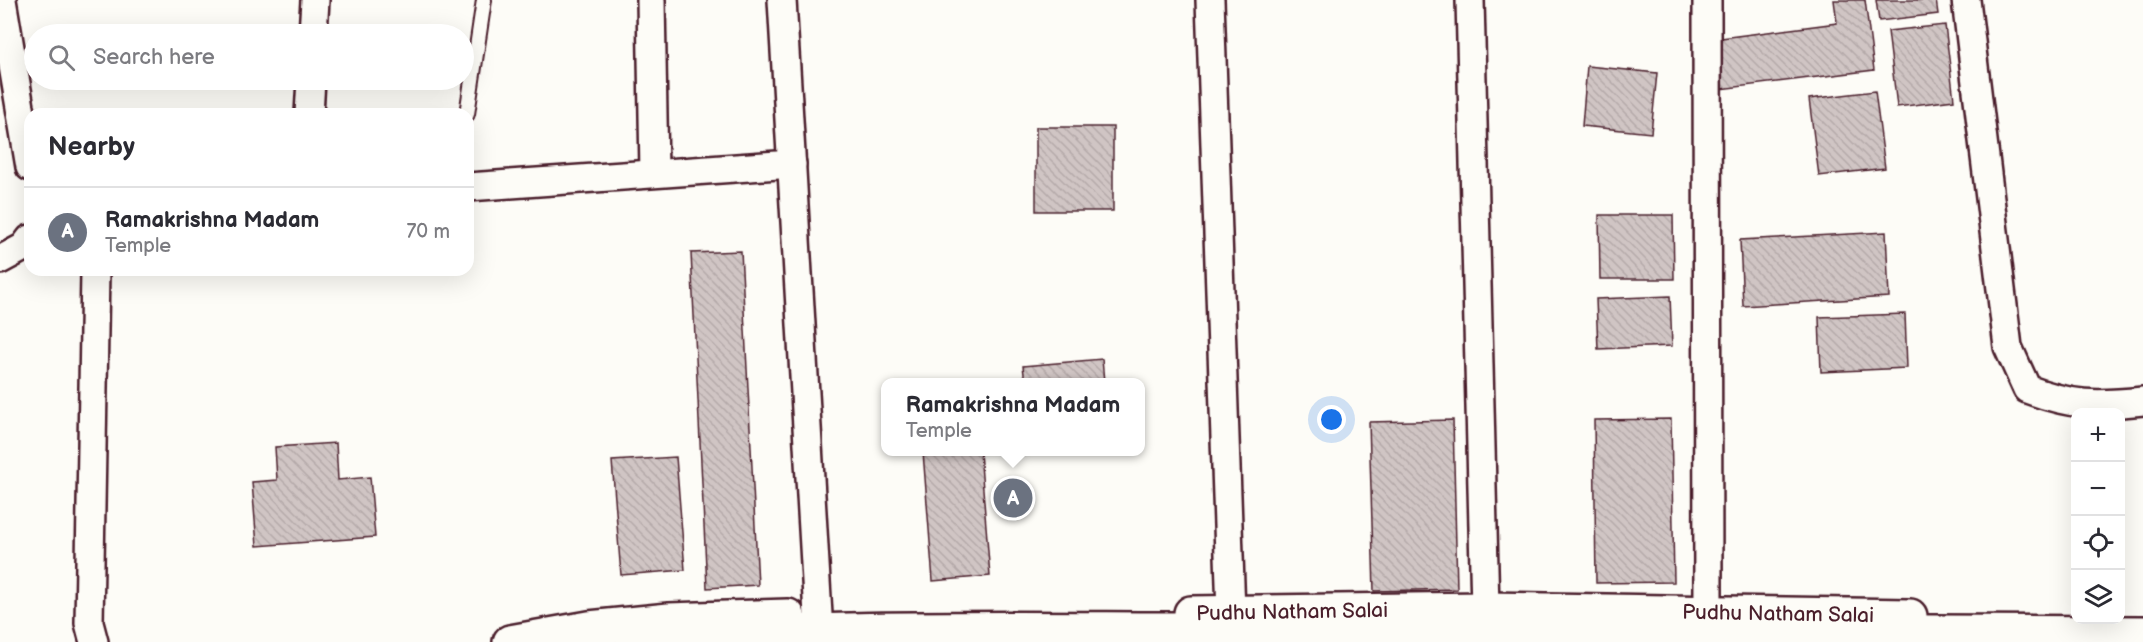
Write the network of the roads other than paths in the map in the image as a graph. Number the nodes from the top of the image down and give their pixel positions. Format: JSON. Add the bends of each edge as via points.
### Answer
{"nodes":[{"id":1,"x":2,"y":0,"type":"edge"},
{"id":2,"x":315,"y":0,"type":"edge"},
{"id":3,"x":484,"y":0,"type":"edge"},
{"id":4,"x":651,"y":0,"type":"edge"},
{"id":5,"x":782,"y":0,"type":"edge"},
{"id":6,"x":1210,"y":0,"type":"edge"},
{"id":7,"x":1470,"y":0,"type":"edge"},
{"id":8,"x":1707,"y":0,"type":"edge"},
{"id":9,"x":1966,"y":0,"type":"edge"},
{"id":10,"x":314,"y":24,"type":"edge"},
{"id":11,"x":474,"y":67,"type":"edge"},
{"id":12,"x":310,"y":90,"type":"edge"},
{"id":13,"x":471,"y":90,"type":"edge"},
{"id":14,"x":309,"y":108,"type":"edge"},
{"id":15,"x":468,"y":108,"type":"edge"},
{"id":16,"x":24,"y":131,"type":"edge"},
{"id":17,"x":792,"y":164,"type":"junction"},
{"id":18,"x":654,"y":173,"type":"junction"},
{"id":19,"x":474,"y":187,"type":"edge"},
{"id":20,"x":24,"y":248,"type":"edge"},
{"id":21,"x":0,"y":260,"type":"edge"},
{"id":22,"x":95,"y":276,"type":"edge"},
{"id":23,"x":2143,"y":400,"type":"edge"},
{"id":24,"x":2080,"y":408,"type":"edge"},
{"id":25,"x":1485,"y":609,"type":"junction"},
{"id":26,"x":1708,"y":612,"type":"junction"},
{"id":27,"x":1231,"y":613,"type":"junction"},
{"id":28,"x":818,"y":615,"type":"junction"},
{"id":29,"x":2143,"y":618,"type":"edge"},
{"id":30,"x":2071,"y":619,"type":"edge"},
{"id":31,"x":2125,"y":619,"type":"edge"},
{"id":32,"x":2143,"y":633,"type":"edge"},
{"id":33,"x":94,"y":642,"type":"edge"},
{"id":34,"x":510,"y":642,"type":"edge"},
{"id":35,"x":633,"y":642,"type":"edge"}],
"edges":[{"from":1,"to":16,"type":"street"},
{"from":2,"to":10,"type":"street"},
{"from":3,"to":11,"type":"lane"},
{"from":4,"to":18,"type":"street"},
{"from":5,"to":17,"type":"street"},
{"from":6,"to":27,"type":"street"},
{"from":7,"to":25,"type":"street"},
{"from":8,"to":26,"type":"street"},
{"from":9,"to":24,"type":"street","via":[[2008,347],[2027,389]]},
{"from":12,"to":14,"type":"street"},
{"from":13,"to":15,"type":"lane"},
{"from":17,"to":18,"type":"street"},
{"from":17,"to":28,"type":"street"},
{"from":18,"to":19,"type":"street"},
{"from":20,"to":21,"type":"street"},
{"from":22,"to":33,"type":"street","via":[[89,623]]},
{"from":23,"to":24,"type":"street"},
{"from":25,"to":26,"type":"main road","name":"Pudhu Natham Salai"},
{"from":25,"to":27,"type":"main road","name":"Pudhu Natham Salai"},
{"from":26,"to":30,"type":"main road","name":"Pudhu Natham Salai"},
{"from":27,"to":28,"type":"main road","name":"Pudhu Natham Salai"},
{"from":28,"to":34,"type":"main road","name":"Pudhu Natham Salai","via":[[669,620],[589,628]]},
{"from":29,"to":31,"type":"main road"},
{"from":32,"to":35,"type":"main road","via":[[982,629],[832,631]]}]}
